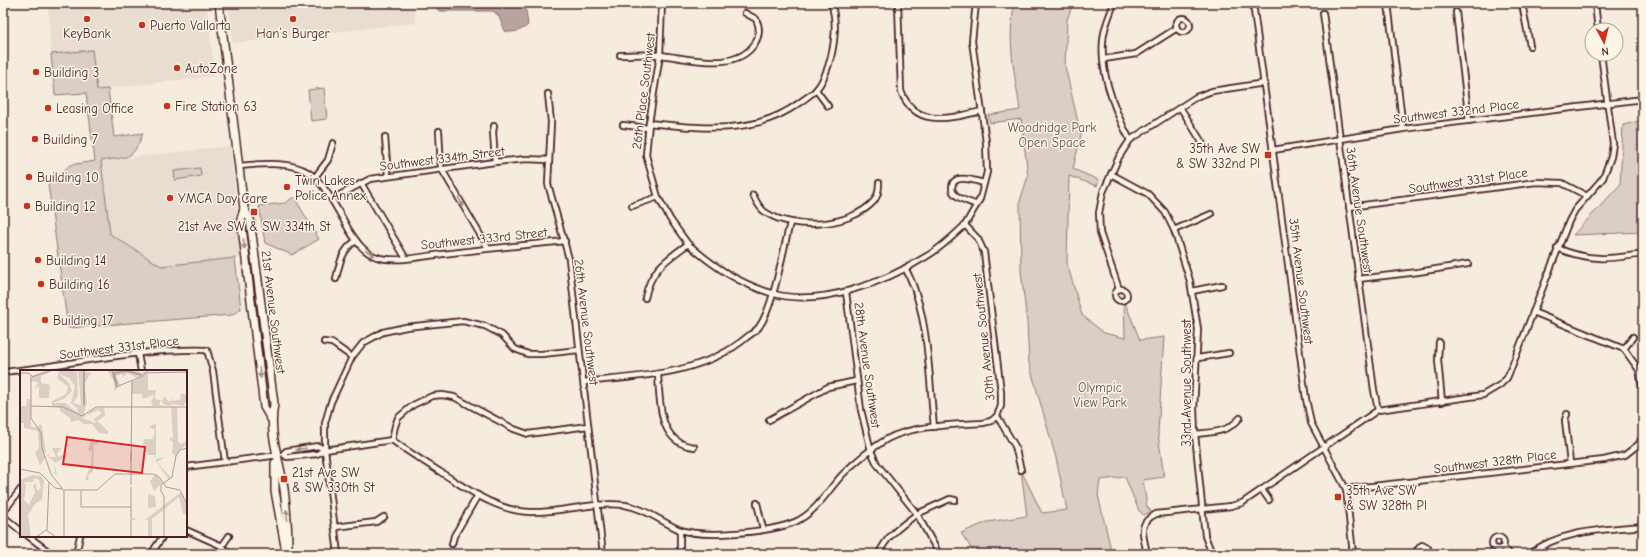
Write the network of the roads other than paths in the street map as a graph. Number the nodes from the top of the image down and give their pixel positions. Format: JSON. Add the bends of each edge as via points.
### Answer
{"nodes":[{"id":1,"x":219,"y":3,"type":"edge"},
{"id":2,"x":662,"y":3,"type":"edge"},
{"id":3,"x":831,"y":3,"type":"edge"},
{"id":4,"x":898,"y":3,"type":"edge"},
{"id":5,"x":976,"y":3,"type":"edge"},
{"id":6,"x":1114,"y":3,"type":"edge"},
{"id":7,"x":1253,"y":3,"type":"edge"},
{"id":8,"x":1388,"y":3,"type":"edge"},
{"id":9,"x":1522,"y":3,"type":"edge"},
{"id":10,"x":1594,"y":3,"type":"edge"},
{"id":11,"x":1456,"y":12,"type":"dead end"},
{"id":12,"x":745,"y":13,"type":"dead end"},
{"id":13,"x":1323,"y":13,"type":"dead end"},
{"id":14,"x":1597,"y":22,"type":"edge"},
{"id":15,"x":1177,"y":28,"type":"dead end"},
{"id":16,"x":1530,"y":46,"type":"dead end"},
{"id":17,"x":620,"y":55,"type":"dead end"},
{"id":18,"x":660,"y":55,"type":"junction"},
{"id":19,"x":1104,"y":59,"type":"junction"},
{"id":20,"x":1602,"y":62,"type":"edge"},
{"id":21,"x":1265,"y":83,"type":"junction"},
{"id":22,"x":816,"y":90,"type":"junction"},
{"id":23,"x":548,"y":94,"type":"dead end"},
{"id":24,"x":1643,"y":99,"type":"edge"},
{"id":25,"x":1607,"y":104,"type":"junction"},
{"id":26,"x":828,"y":106,"type":"dead end"},
{"id":27,"x":1180,"y":107,"type":"junction"},
{"id":28,"x":982,"y":112,"type":"junction"},
{"id":29,"x":1469,"y":121,"type":"junction"},
{"id":30,"x":623,"y":125,"type":"dead end"},
{"id":31,"x":648,"y":125,"type":"junction"},
{"id":32,"x":494,"y":126,"type":"dead end"},
{"id":33,"x":1403,"y":129,"type":"junction"},
{"id":34,"x":439,"y":131,"type":"dead end"},
{"id":35,"x":385,"y":137,"type":"dead end"},
{"id":36,"x":1339,"y":139,"type":"junction"},
{"id":37,"x":1130,"y":140,"type":"junction"},
{"id":38,"x":333,"y":143,"type":"dead end"},
{"id":39,"x":1203,"y":144,"type":"dead end"},
{"id":40,"x":1273,"y":150,"type":"junction"},
{"id":41,"x":549,"y":160,"type":"junction"},
{"id":42,"x":495,"y":162,"type":"junction"},
{"id":43,"x":239,"y":166,"type":"junction"},
{"id":44,"x":441,"y":168,"type":"junction"},
{"id":45,"x":1110,"y":174,"type":"junction"},
{"id":46,"x":388,"y":176,"type":"junction"},
{"id":47,"x":315,"y":177,"type":"junction"},
{"id":48,"x":361,"y":183,"type":"junction"},
{"id":49,"x":879,"y":183,"type":"dead end"},
{"id":50,"x":984,"y":183,"type":"junction"},
{"id":51,"x":753,"y":195,"type":"dead end"},
{"id":52,"x":1587,"y":196,"type":"junction"},
{"id":53,"x":658,"y":197,"type":"junction"},
{"id":54,"x":332,"y":199,"type":"junction"},
{"id":55,"x":977,"y":205,"type":"junction"},
{"id":56,"x":632,"y":206,"type":"dead end"},
{"id":57,"x":1349,"y":207,"type":"junction"},
{"id":58,"x":1211,"y":214,"type":"dead end"},
{"id":59,"x":790,"y":223,"type":"junction"},
{"id":60,"x":965,"y":225,"type":"junction"},
{"id":61,"x":1174,"y":230,"type":"junction"},
{"id":62,"x":564,"y":240,"type":"junction"},
{"id":63,"x":356,"y":241,"type":"junction"},
{"id":64,"x":688,"y":244,"type":"junction"},
{"id":65,"x":488,"y":248,"type":"junction"},
{"id":66,"x":1557,"y":248,"type":"junction"},
{"id":67,"x":1643,"y":254,"type":"edge"},
{"id":68,"x":405,"y":257,"type":"junction"},
{"id":69,"x":1468,"y":264,"type":"dead end"},
{"id":70,"x":904,"y":268,"type":"junction"},
{"id":71,"x":336,"y":279,"type":"dead end"},
{"id":72,"x":1358,"y":279,"type":"junction"},
{"id":73,"x":1222,"y":285,"type":"dead end"},
{"id":74,"x":1119,"y":289,"type":"dead end"},
{"id":75,"x":1192,"y":291,"type":"junction"},
{"id":76,"x":846,"y":292,"type":"junction"},
{"id":77,"x":772,"y":294,"type":"junction"},
{"id":78,"x":645,"y":298,"type":"dead end"},
{"id":79,"x":1532,"y":312,"type":"junction"},
{"id":80,"x":1634,"y":337,"type":"dead end"},
{"id":81,"x":324,"y":342,"type":"dead end"},
{"id":82,"x":1439,"y":342,"type":"dead end"},
{"id":83,"x":1624,"y":349,"type":"junction"},
{"id":84,"x":579,"y":350,"type":"junction"},
{"id":85,"x":1229,"y":353,"type":"dead end"},
{"id":86,"x":138,"y":354,"type":"junction"},
{"id":87,"x":352,"y":357,"type":"junction"},
{"id":88,"x":1198,"y":358,"type":"junction"},
{"id":89,"x":64,"y":364,"type":"junction"},
{"id":90,"x":65,"y":370,"type":"edge"},
{"id":91,"x":141,"y":370,"type":"edge"},
{"id":92,"x":3,"y":372,"type":"edge"},
{"id":93,"x":658,"y":374,"type":"junction"},
{"id":94,"x":856,"y":381,"type":"junction"},
{"id":95,"x":584,"y":382,"type":"junction"},
{"id":96,"x":1643,"y":391,"type":"edge"},
{"id":97,"x":1442,"y":402,"type":"junction"},
{"id":98,"x":1378,"y":410,"type":"junction"},
{"id":99,"x":1567,"y":414,"type":"dead end"},
{"id":100,"x":997,"y":416,"type":"junction"},
{"id":101,"x":1240,"y":418,"type":"dead end"},
{"id":102,"x":769,"y":420,"type":"dead end"},
{"id":103,"x":588,"y":426,"type":"junction"},
{"id":104,"x":934,"y":427,"type":"junction"},
{"id":105,"x":1195,"y":434,"type":"junction"},
{"id":106,"x":1643,"y":435,"type":"edge"},
{"id":107,"x":392,"y":440,"type":"junction"},
{"id":108,"x":1641,"y":445,"type":"edge"},
{"id":109,"x":1322,"y":446,"type":"junction"},
{"id":110,"x":694,"y":447,"type":"dead end"},
{"id":111,"x":325,"y":450,"type":"junction"},
{"id":112,"x":871,"y":451,"type":"junction"},
{"id":113,"x":279,"y":455,"type":"junction"},
{"id":114,"x":225,"y":462,"type":"junction"},
{"id":115,"x":1570,"y":463,"type":"junction"},
{"id":116,"x":187,"y":467,"type":"edge"},
{"id":117,"x":1021,"y":470,"type":"dead end"},
{"id":118,"x":1346,"y":489,"type":"junction"},
{"id":119,"x":20,"y":490,"type":"edge"},
{"id":120,"x":1262,"y":490,"type":"junction"},
{"id":121,"x":478,"y":495,"type":"junction"},
{"id":122,"x":956,"y":500,"type":"dead end"},
{"id":123,"x":1270,"y":500,"type":"dead end"},
{"id":124,"x":756,"y":503,"type":"dead end"},
{"id":125,"x":597,"y":504,"type":"junction"},
{"id":126,"x":1202,"y":509,"type":"junction"},
{"id":127,"x":3,"y":512,"type":"edge"},
{"id":128,"x":917,"y":514,"type":"junction"},
{"id":129,"x":3,"y":516,"type":"edge"},
{"id":130,"x":384,"y":517,"type":"dead end"},
{"id":131,"x":335,"y":526,"type":"junction"},
{"id":132,"x":1643,"y":526,"type":"edge"},
{"id":133,"x":20,"y":529,"type":"edge"},
{"id":134,"x":763,"y":529,"type":"junction"},
{"id":135,"x":187,"y":530,"type":"edge"},
{"id":136,"x":680,"y":530,"type":"junction"},
{"id":137,"x":229,"y":536,"type":"dead end"},
{"id":138,"x":29,"y":537,"type":"edge"},
{"id":139,"x":80,"y":537,"type":"edge"},
{"id":140,"x":162,"y":537,"type":"edge"},
{"id":141,"x":452,"y":544,"type":"dead end"},
{"id":142,"x":222,"y":546,"type":"junction"},
{"id":143,"x":1503,"y":548,"type":"dead end"},
{"id":144,"x":52,"y":554,"type":"edge"},
{"id":145,"x":76,"y":554,"type":"edge"},
{"id":146,"x":151,"y":554,"type":"edge"},
{"id":147,"x":230,"y":554,"type":"edge"},
{"id":148,"x":287,"y":554,"type":"edge"},
{"id":149,"x":338,"y":554,"type":"edge"},
{"id":150,"x":603,"y":554,"type":"edge"},
{"id":151,"x":680,"y":554,"type":"edge"},
{"id":152,"x":879,"y":554,"type":"edge"},
{"id":153,"x":939,"y":554,"type":"edge"},
{"id":154,"x":1148,"y":554,"type":"edge"},
{"id":155,"x":1212,"y":554,"type":"edge"},
{"id":156,"x":1353,"y":554,"type":"edge"},
{"id":157,"x":1416,"y":554,"type":"edge"},
{"id":158,"x":1429,"y":554,"type":"edge"},
{"id":159,"x":1510,"y":554,"type":"edge"},
{"id":160,"x":1528,"y":554,"type":"edge"}],
"edges":[{"from":1,"to":43,"type":"main road","name":"21st Avenue Southwest"},
{"from":2,"to":18,"type":"street","name":"26th Place Southwest"},
{"from":3,"to":22,"type":"street","via":[[834,13],[834,44],[828,67]]},
{"from":4,"to":28,"type":"street","via":[[901,90],[906,103],[918,114],[931,118]]},
{"from":5,"to":28,"type":"street","via":[[972,41]]},
{"from":6,"to":19,"type":"street","via":[[1104,30]]},
{"from":7,"to":21,"type":"street","name":"35th Avenue Southwest"},
{"from":8,"to":33,"type":"street"},
{"from":9,"to":16,"type":"street"},
{"from":10,"to":14,"type":"street"},
{"from":11,"to":29,"type":"street"},
{"from":12,"to":18,"type":"street","via":[[756,20],[759,31],[757,40],[746,54],[732,59],[712,60]]},
{"from":13,"to":36,"type":"street","name":"36th Avenue Southwest"},
{"from":15,"to":19,"type":"street","via":[[1136,54]]},
{"from":17,"to":18,"type":"street"},
{"from":18,"to":31,"type":"street","name":"26th Place Southwest"},
{"from":19,"to":37,"type":"street","via":[[1110,93],[1118,118]]},
{"from":20,"to":25,"type":"street"},
{"from":21,"to":27,"type":"street","via":[[1212,91]]},
{"from":21,"to":40,"type":"street","name":"35th Avenue Southwest"},
{"from":22,"to":26,"type":"street"},
{"from":22,"to":31,"type":"street","via":[[772,119],[748,125],[722,128]]},
{"from":23,"to":41,"type":"street","name":"26th Avenue Southwest","via":[[551,122]]},
{"from":24,"to":25,"type":"street","name":"Southwest 332nd Place"},
{"from":25,"to":29,"type":"street","name":"Southwest 332nd Place"},
{"from":25,"to":52,"type":"street","via":[[1613,144],[1612,157],[1603,178]]},
{"from":27,"to":37,"type":"street"},
{"from":27,"to":39,"type":"street"},
{"from":28,"to":50,"type":"street","via":[[987,172]]},
{"from":29,"to":33,"type":"street","name":"Southwest 332nd Place"},
{"from":30,"to":31,"type":"street"},
{"from":31,"to":53,"type":"street","name":"26th Place Southwest","via":[[646,155]]},
{"from":32,"to":42,"type":"street"},
{"from":33,"to":36,"type":"street","name":"Southwest 332nd Place"},
{"from":34,"to":44,"type":"street"},
{"from":35,"to":46,"type":"street"},
{"from":36,"to":40,"type":"street","name":"Southwest 332nd Place"},
{"from":36,"to":57,"type":"street","name":"36th Avenue Southwest"},
{"from":37,"to":45,"type":"street"},
{"from":38,"to":47,"type":"street","via":[[328,160]]},
{"from":40,"to":109,"type":"street","name":"35th Avenue Southwest","via":[[1306,399],[1311,423]]},
{"from":41,"to":42,"type":"street","name":"Southwest 334th Street"},
{"from":41,"to":62,"type":"street","name":"26th Avenue Southwest","via":[[548,184]]},
{"from":42,"to":44,"type":"street","name":"Southwest 334th Street"},
{"from":43,"to":47,"type":"street","via":[[273,163],[292,165],[306,170]]},
{"from":43,"to":113,"type":"main road","name":"21st Avenue Southwest","via":[[244,209],[250,219],[274,404],[271,419]]},
{"from":44,"to":46,"type":"street","name":"Southwest 334th Street"},
{"from":44,"to":65,"type":"street","one_way":true},
{"from":45,"to":61,"type":"street","name":"33rd Avenue Southwest","via":[[1134,185],[1158,202]]},
{"from":45,"to":74,"type":"street","via":[[1099,213],[1100,233]]},
{"from":46,"to":48,"type":"street","name":"Southwest 334th Street"},
{"from":47,"to":54,"type":"street"},
{"from":48,"to":54,"type":"street","name":"Southwest 334th Street"},
{"from":48,"to":68,"type":"street"},
{"from":49,"to":59,"type":"street","via":[[874,201],[851,215],[837,221],[817,224]]},
{"from":50,"to":55,"type":"street"},
{"from":50,"to":55,"type":"street","via":[[962,178],[956,180],[953,185],[955,195]]},
{"from":51,"to":59,"type":"street","via":[[758,206],[765,212]]},
{"from":52,"to":57,"type":"street","name":"Southwest 331st Place","via":[[1562,183],[1536,182]]},
{"from":52,"to":66,"type":"street","via":[[1569,221]]},
{"from":53,"to":56,"type":"street"},
{"from":53,"to":64,"type":"street","name":"26th Place Southwest"},
{"from":54,"to":63,"type":"street","name":"Southwest 333rd Street"},
{"from":55,"to":60,"type":"street"},
{"from":57,"to":72,"type":"street","name":"36th Avenue Southwest"},
{"from":58,"to":61,"type":"street"},
{"from":59,"to":77,"type":"street"},
{"from":60,"to":70,"type":"street","via":[[927,256]]},
{"from":60,"to":100,"type":"street","name":"30th Avenue Southwest","via":[[978,239],[984,252],[1001,392],[1001,406]]},
{"from":61,"to":75,"type":"street","name":"33rd Avenue Southwest"},
{"from":62,"to":65,"type":"street","name":"Southwest 333rd Street"},
{"from":62,"to":84,"type":"street","name":"26th Avenue Southwest","via":[[569,259]]},
{"from":63,"to":68,"type":"street","name":"Southwest 333rd Street","one_way":true,"via":[[376,257]]},
{"from":63,"to":71,"type":"street","via":[[341,258]]},
{"from":64,"to":77,"type":"street","via":[[710,264],[737,280]]},
{"from":64,"to":78,"type":"street","via":[[653,274]]},
{"from":65,"to":68,"type":"street","name":"Southwest 333rd Street"},
{"from":66,"to":67,"type":"street","via":[[1580,257],[1600,260]]},
{"from":66,"to":79,"type":"street"},
{"from":69,"to":72,"type":"street"},
{"from":70,"to":76,"type":"street"},
{"from":70,"to":104,"type":"street","via":[[912,282],[923,325]]},
{"from":72,"to":98,"type":"street","name":"36th Avenue Southwest"},
{"from":73,"to":75,"type":"street"},
{"from":75,"to":88,"type":"street","name":"33rd Avenue Southwest","via":[[1198,329]]},
{"from":76,"to":77,"type":"street","via":[[810,297]]},
{"from":76,"to":94,"type":"street","name":"28th Avenue Southwest"},
{"from":77,"to":93,"type":"street","via":[[766,314],[758,328],[726,353],[702,364]]},
{"from":79,"to":83,"type":"street"},
{"from":79,"to":97,"type":"street","via":[[1512,366],[1500,385],[1483,395]]},
{"from":80,"to":83,"type":"street"},
{"from":81,"to":87,"type":"street","via":[[332,343]]},
{"from":82,"to":97,"type":"street"},
{"from":83,"to":96,"type":"street","via":[[1639,370]]},
{"from":84,"to":87,"type":"street","via":[[528,354],[515,349],[502,335],[485,326],[463,321],[383,332],[364,343]]},
{"from":84,"to":95,"type":"street","name":"26th Avenue Southwest"},
{"from":85,"to":88,"type":"street"},
{"from":86,"to":89,"type":"street","name":"Southwest 331st Place"},
{"from":86,"to":91,"type":"street"},
{"from":86,"to":114,"type":"street","name":"Southwest 331st Place","via":[[208,350]]},
{"from":87,"to":111,"type":"street","via":[[331,402],[325,423]]},
{"from":88,"to":105,"type":"street","name":"33rd Avenue Southwest"},
{"from":89,"to":90,"type":"street"},
{"from":89,"to":92,"type":"street","name":"Southwest 331st Place"},
{"from":93,"to":95,"type":"street"},
{"from":93,"to":110,"type":"street","via":[[661,407],[669,434],[677,443]]},
{"from":94,"to":102,"type":"street","via":[[828,387]]},
{"from":94,"to":112,"type":"street","name":"28th Avenue Southwest"},
{"from":95,"to":103,"type":"street","name":"26th Avenue Southwest"},
{"from":97,"to":98,"type":"street"},
{"from":98,"to":109,"type":"street"},
{"from":99,"to":115,"type":"street","via":[[1565,420]]},
{"from":100,"to":104,"type":"street","via":[[983,423]]},
{"from":100,"to":117,"type":"street","name":"30th Avenue Southwest","via":[[1015,446]]},
{"from":101,"to":105,"type":"street","via":[[1232,427]]},
{"from":103,"to":107,"type":"street","via":[[528,434],[454,397],[442,395],[432,396],[413,405],[398,418]]},
{"from":103,"to":125,"type":"street","name":"26th Avenue Southwest"},
{"from":104,"to":112,"type":"street","via":[[887,439]]},
{"from":105,"to":126,"type":"street","name":"33rd Avenue Southwest"},
{"from":106,"to":108,"type":"street"},
{"from":107,"to":111,"type":"street"},
{"from":107,"to":121,"type":"street"},
{"from":108,"to":115,"type":"street","name":"Southwest 328th Place","via":[[1615,458]]},
{"from":109,"to":118,"type":"street","name":"35th Avenue Southwest"},
{"from":109,"to":120,"type":"street"},
{"from":111,"to":113,"type":"street","via":[[317,454],[287,457]]},
{"from":111,"to":113,"type":"street","one_way":true,"via":[[318,446],[286,451]]},
{"from":111,"to":131,"type":"street"},
{"from":112,"to":128,"type":"street","name":"28th Avenue Southwest","via":[[876,464]]},
{"from":112,"to":134,"type":"street","via":[[845,473],[808,514],[794,522]]},
{"from":113,"to":114,"type":"street"},
{"from":113,"to":148,"type":"main road","name":"21st Avenue Southwest","via":[[275,491]]},
{"from":114,"to":116,"type":"street"},
{"from":115,"to":118,"type":"street","name":"Southwest 328th Place"},
{"from":118,"to":156,"type":"street","name":"35th Avenue Southwest"},
{"from":119,"to":127,"type":"street"},
{"from":120,"to":123,"type":"street"},
{"from":120,"to":126,"type":"street","via":[[1242,503]]},
{"from":121,"to":125,"type":"street","via":[[512,511],[532,512]]},
{"from":121,"to":141,"type":"street"},
{"from":122,"to":128,"type":"street","via":[[950,499]]},
{"from":124,"to":134,"type":"street"},
{"from":125,"to":136,"type":"street","via":[[625,505],[640,509]]},
{"from":125,"to":150,"type":"street","name":"26th Avenue Southwest"},
{"from":126,"to":154,"type":"street","via":[[1156,514],[1144,522],[1143,534]]},
{"from":126,"to":155,"type":"street","name":"33rd Avenue Southwest","via":[[1205,536]]},
{"from":128,"to":152,"type":"street","via":[[896,530],[882,545]]},
{"from":128,"to":153,"type":"street","name":"28th Avenue Southwest"},
{"from":129,"to":133,"type":"street"},
{"from":130,"to":131,"type":"street","via":[[376,522]]},
{"from":131,"to":149,"type":"street"},
{"from":132,"to":160,"type":"street","via":[[1562,537],[1545,543]]},
{"from":134,"to":136,"type":"street","via":[[732,534]]},
{"from":135,"to":142,"type":"street"},
{"from":136,"to":151,"type":"street"},
{"from":137,"to":142,"type":"street"},
{"from":138,"to":144,"type":"street"},
{"from":139,"to":145,"type":"street"},
{"from":140,"to":146,"type":"street"},
{"from":142,"to":147,"type":"street"},
{"from":143,"to":159,"type":"street"},
{"from":157,"to":158,"type":"street","via":[[1422,545],[1428,548]]}]}
